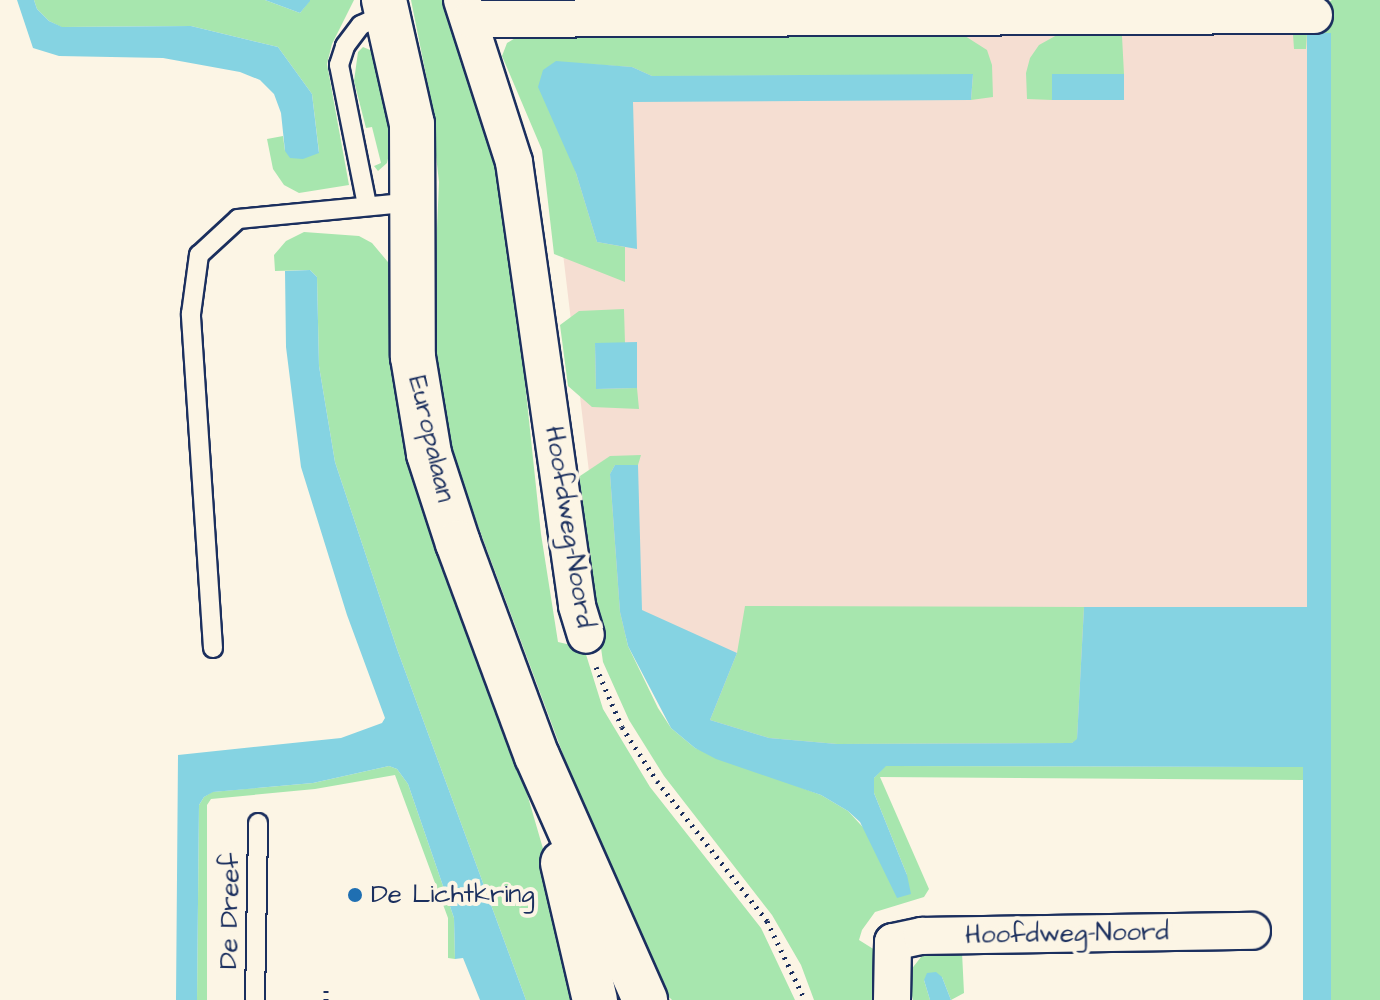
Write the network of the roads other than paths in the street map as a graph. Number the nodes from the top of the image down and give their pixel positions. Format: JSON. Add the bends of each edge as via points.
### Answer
{"nodes":[{"id":1,"x":384,"y":5,"type":"edge"},
{"id":2,"x":466,"y":10,"type":"edge"},
{"id":3,"x":1314,"y":15,"type":"dead end"},
{"id":4,"x":414,"y":202,"type":"junction"},
{"id":5,"x":367,"y":205,"type":"junction"},
{"id":6,"x":586,"y":635,"type":"road end"},
{"id":7,"x":213,"y":648,"type":"dead end"},
{"id":8,"x":537,"y":756,"type":"junction"},
{"id":9,"x":258,"y":823,"type":"dead end"},
{"id":10,"x":1252,"y":931,"type":"dead end"},
{"id":11,"x":255,"y":1000,"type":"edge"},
{"id":12,"x":595,"y":1000,"type":"edge"},
{"id":13,"x":645,"y":1000,"type":"edge"},
{"id":14,"x":892,"y":1000,"type":"edge"}],
"edges":[{"from":1,"to":4,"type":"main road","name":"Europalaan","via":[[412,124]]},
{"from":1,"to":5,"type":"lane","via":[[345,46],[339,65]]},
{"from":2,"to":3,"type":"street"},
{"from":2,"to":6,"type":"street","name":"Hoofdweg-Noord","via":[[514,162],[577,606]]},
{"from":4,"to":5,"type":"lane"},
{"from":4,"to":8,"type":"main road","name":"Europalaan","via":[[413,357],[429,454]]},
{"from":5,"to":7,"type":"lane","via":[[238,219],[199,255],[191,314]]},
{"from":8,"to":12,"type":"main road","name":"Europalaan"},
{"from":8,"to":13,"type":"main road","name":"Europalaan"},
{"from":9,"to":11,"type":"lane","name":"De Dreef"},
{"from":10,"to":14,"type":"street","name":"Hoofdweg-Noord","via":[[907,939],[893,942]]}]}
